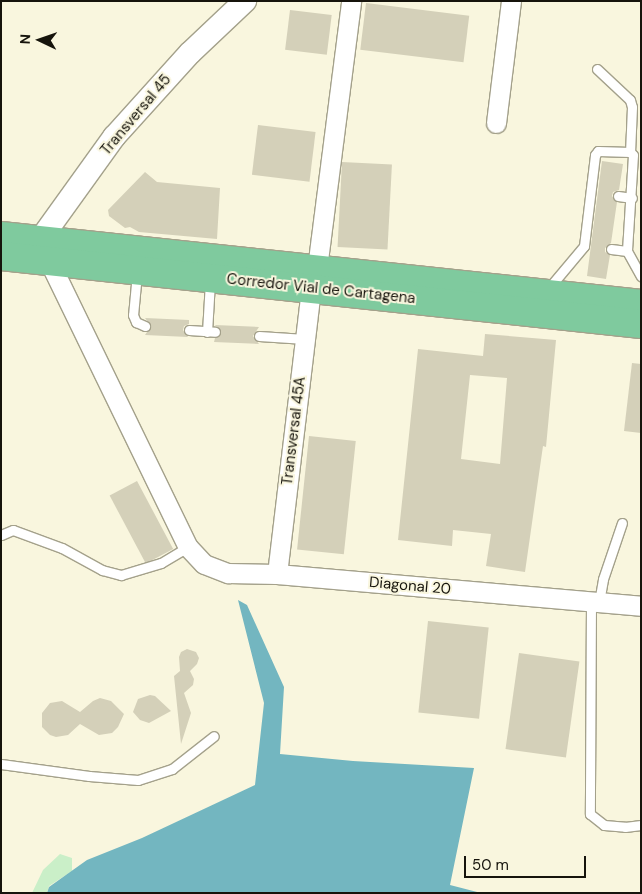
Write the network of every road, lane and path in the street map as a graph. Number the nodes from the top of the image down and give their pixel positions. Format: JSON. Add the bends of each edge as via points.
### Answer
{"nodes":[{"id":1,"x":245,"y":1,"type":"edge"},
{"id":2,"x":351,"y":1,"type":"edge"},
{"id":3,"x":511,"y":1,"type":"edge"},
{"id":4,"x":598,"y":69,"type":"dead end"},
{"id":5,"x":496,"y":124,"type":"dead end"},
{"id":6,"x":630,"y":152,"type":"junction"},
{"id":7,"x":618,"y":196,"type":"dead end"},
{"id":8,"x":632,"y":198,"type":"junction"},
{"id":9,"x":1,"y":236,"type":"edge"},
{"id":10,"x":611,"y":249,"type":"dead end"},
{"id":11,"x":45,"y":250,"type":"junction"},
{"id":12,"x":627,"y":251,"type":"junction"},
{"id":13,"x":1,"y":256,"type":"edge"},
{"id":14,"x":211,"y":268,"type":"junction"},
{"id":15,"x":137,"y":270,"type":"junction"},
{"id":16,"x":641,"y":276,"type":"edge"},
{"id":17,"x":314,"y":278,"type":"junction"},
{"id":18,"x":641,"y":304,"type":"edge"},
{"id":19,"x":543,"y":310,"type":"junction"},
{"id":20,"x":641,"y":324,"type":"edge"},
{"id":21,"x":145,"y":326,"type":"dead end"},
{"id":22,"x":189,"y":330,"type":"dead end"},
{"id":23,"x":259,"y":336,"type":"dead end"},
{"id":24,"x":305,"y":340,"type":"junction"},
{"id":25,"x":622,"y":523,"type":"dead end"},
{"id":26,"x":1,"y":535,"type":"edge"},
{"id":27,"x":188,"y":547,"type":"junction"},
{"id":28,"x":278,"y":574,"type":"junction"},
{"id":29,"x":595,"y":602,"type":"junction"},
{"id":30,"x":641,"y":606,"type":"edge"},
{"id":31,"x":214,"y":736,"type":"dead end"},
{"id":32,"x":1,"y":764,"type":"edge"},
{"id":33,"x":641,"y":824,"type":"edge"}],
"edges":[{"from":1,"to":11,"type":"street","name":"Transversal 45","via":[[190,53],[114,137]]},
{"from":2,"to":17,"type":"street","name":"Transversal 45A"},
{"from":3,"to":5,"type":"street"},
{"from":4,"to":6,"type":"lane","via":[[630,100]]},
{"from":6,"to":8,"type":"lane","via":[[633,155]]},
{"from":6,"to":19,"type":"lane","via":[[598,151],[595,155],[587,246]]},
{"from":7,"to":8,"type":"lane"},
{"from":8,"to":12,"type":"lane"},
{"from":9,"to":11,"type":"main road","name":"Corredor Vial de Cartagena"},
{"from":10,"to":12,"type":"lane"},
{"from":11,"to":13,"type":"main road","name":"Corredor Vial de Cartagena"},
{"from":11,"to":14,"type":"main road","name":"Corredor Vial de Cartagena"},
{"from":11,"to":15,"type":"main road","name":"Corredor Vial de Cartagena"},
{"from":11,"to":27,"type":"street","name":"Diagonal 20"},
{"from":12,"to":16,"type":"lane"},
{"from":14,"to":15,"type":"main road","name":"Corredor Vial de Cartagena"},
{"from":14,"to":17,"type":"main road","name":"Corredor Vial de Cartagena"},
{"from":14,"to":22,"type":"lane","via":[[211,332]]},
{"from":15,"to":21,"type":"lane","via":[[133,315],[136,322]]},
{"from":17,"to":19,"type":"main road","name":"Corredor Vial de Cartagena"},
{"from":17,"to":24,"type":"street","name":"Transversal 45A"},
{"from":18,"to":19,"type":"main road","name":"Corredor Vial de Cartagena"},
{"from":19,"to":20,"type":"main road","name":"Corredor Vial de Cartagena"},
{"from":23,"to":24,"type":"lane"},
{"from":24,"to":28,"type":"street","name":"Transversal 45A"},
{"from":25,"to":29,"type":"lane"},
{"from":26,"to":27,"type":"lane","via":[[13,530],[62,548],[102,570],[121,575],[161,563]]},
{"from":27,"to":28,"type":"street","name":"Diagonal 20","via":[[204,564],[228,573]]},
{"from":28,"to":29,"type":"street","name":"Diagonal 20"},
{"from":29,"to":30,"type":"street","name":"Diagonal 20"},
{"from":29,"to":33,"type":"lane","via":[[590,814],[604,825],[625,827]]},
{"from":31,"to":32,"type":"lane","via":[[172,769],[138,780]]}]}
